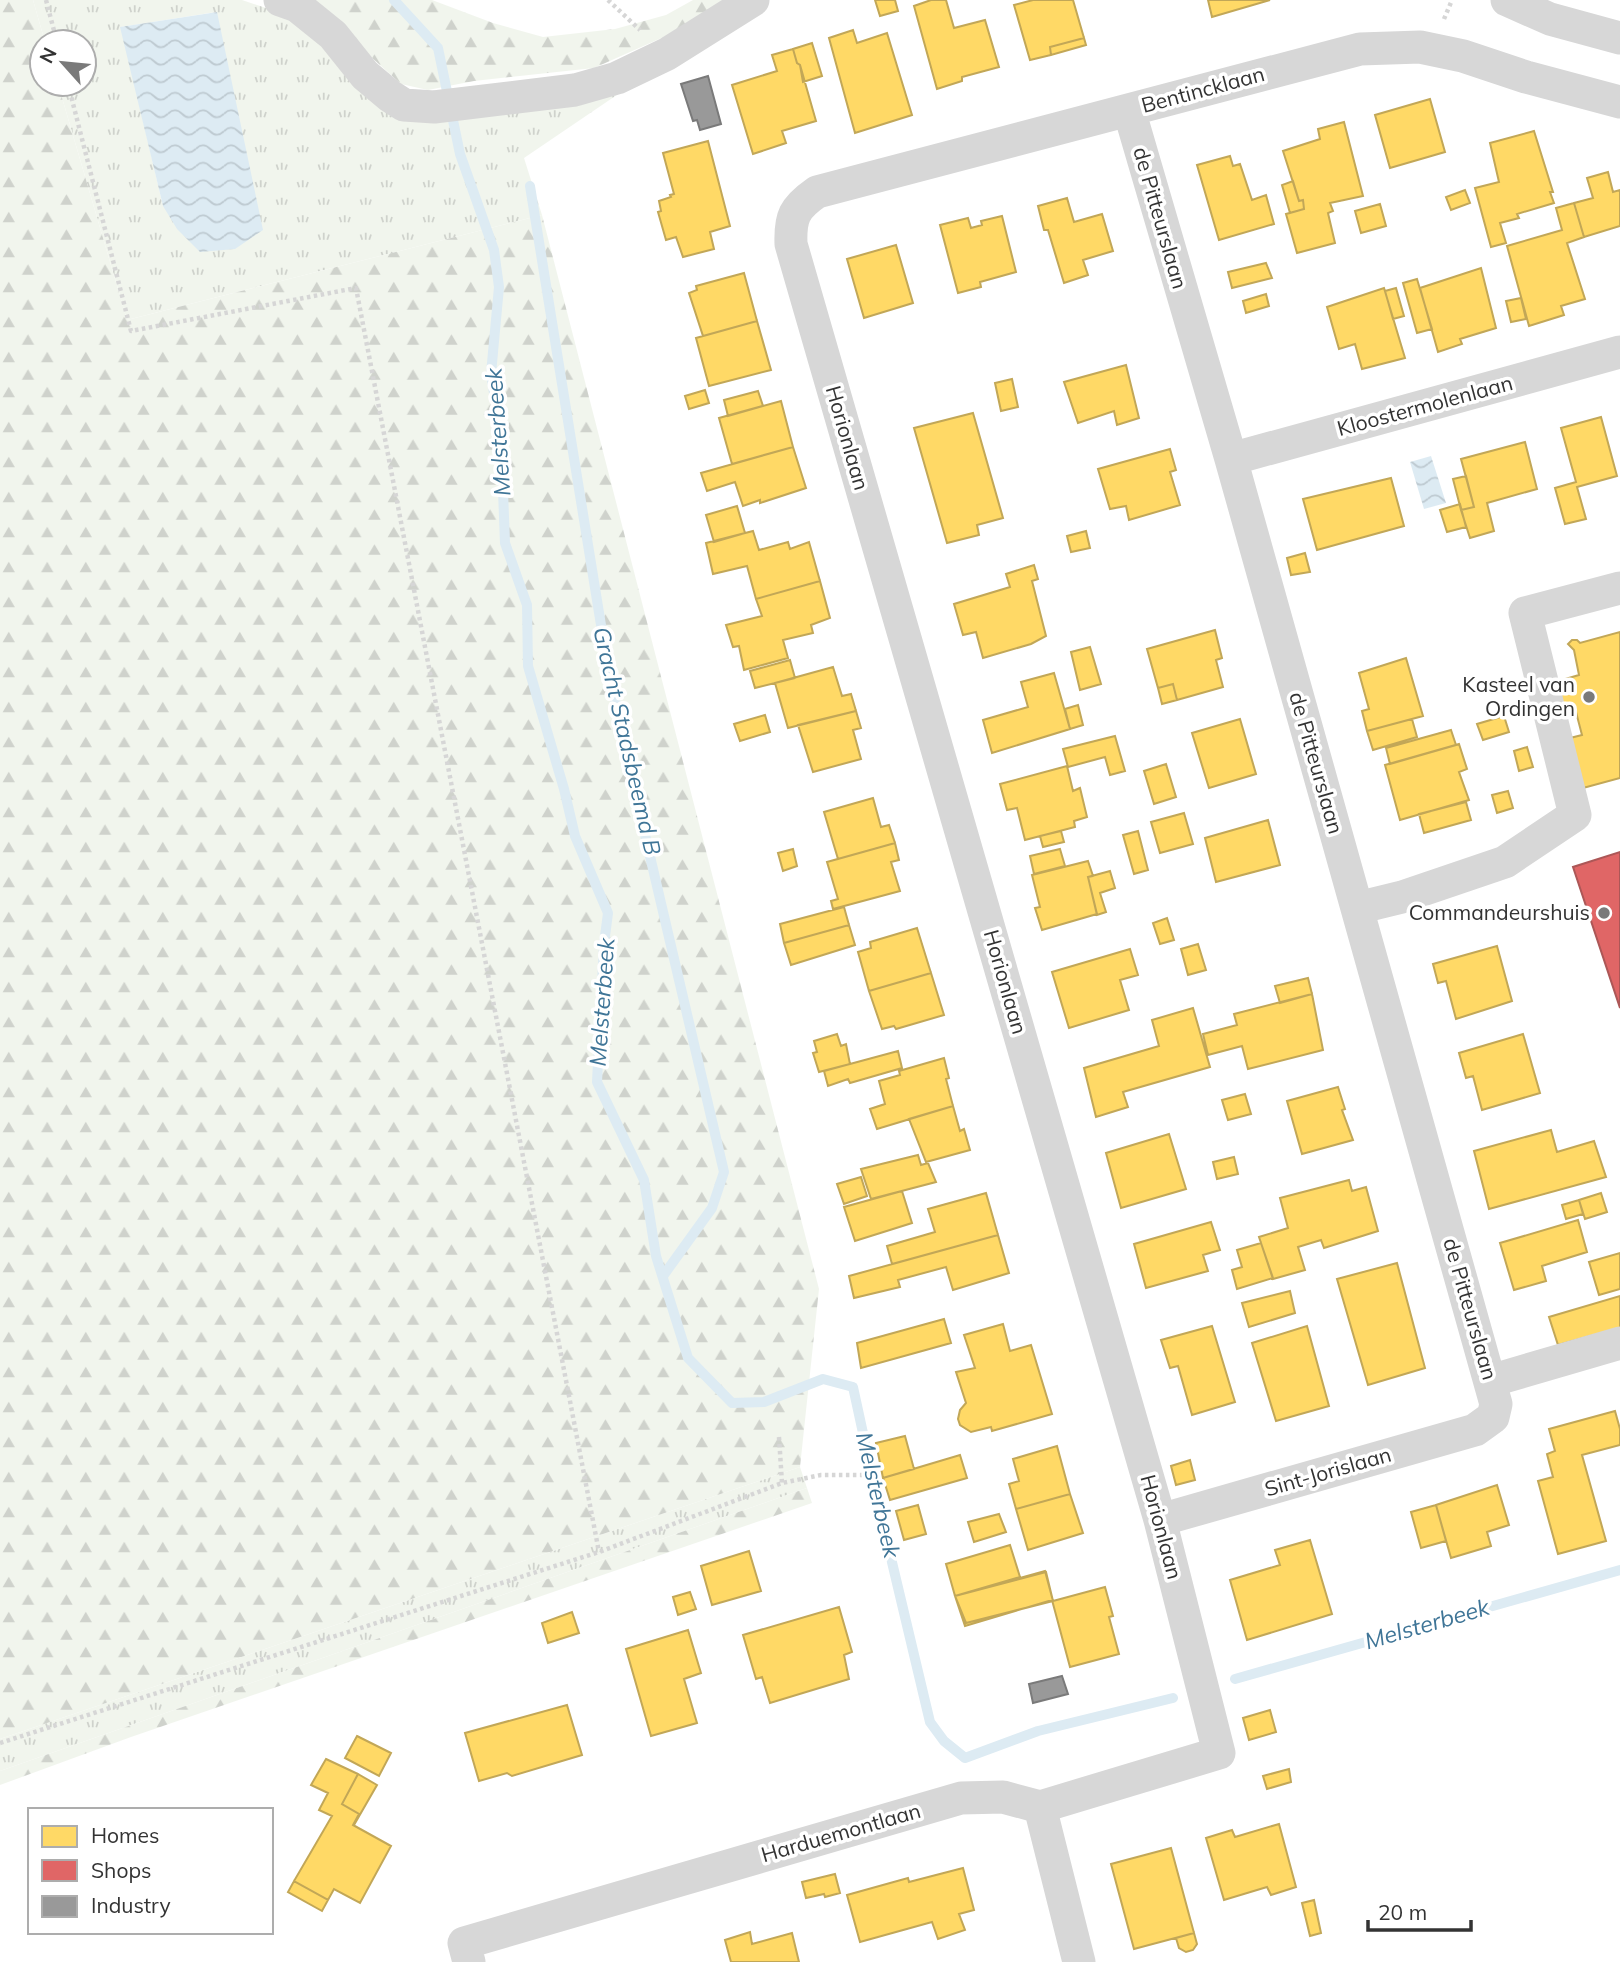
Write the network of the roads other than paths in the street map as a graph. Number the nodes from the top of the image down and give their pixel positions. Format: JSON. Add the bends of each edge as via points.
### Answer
{"nodes":[{"id":1,"x":280,"y":0,"type":"edge"},
{"id":2,"x":753,"y":0,"type":"edge"},
{"id":3,"x":1507,"y":0,"type":"edge"},
{"id":4,"x":1620,"y":38,"type":"edge"},
{"id":5,"x":1620,"y":103,"type":"edge"},
{"id":6,"x":1129,"y":110,"type":"junction"},
{"id":7,"x":794,"y":213,"type":"joint"},
{"id":8,"x":1620,"y":352,"type":"edge"},
{"id":9,"x":1231,"y":459,"type":"junction"},
{"id":10,"x":1620,"y":588,"type":"edge"},
{"id":11,"x":1357,"y":908,"type":"junction"},
{"id":12,"x":1620,"y":1343,"type":"edge"},
{"id":13,"x":1490,"y":1381,"type":"junction"},
{"id":14,"x":1493,"y":1417,"type":"joint"},
{"id":15,"x":1160,"y":1521,"type":"junction"},
{"id":16,"x":1040,"y":1807,"type":"junction"},
{"id":17,"x":466,"y":1953,"type":"edge"},
{"id":18,"x":1079,"y":1962,"type":"edge"}],
"edges":[{"from":1,"to":2,"type":"street","via":[[297,6],[333,35],[365,75],[390,96],[404,105],[434,107],[575,90],[617,78],[667,54]]},
{"from":3,"to":4,"type":"street","via":[[1550,19]]},
{"from":5,"to":6,"type":"street","name":"Bentincklaan","via":[[1463,56],[1392,46],[1360,49]]},
{"from":6,"to":7,"type":"street","name":"Bentincklaan","via":[[817,192]]},
{"from":6,"to":9,"type":"street","name":"de Pitteurslaan"},
{"from":7,"to":15,"type":"street","name":"Horionlaan","via":[[791,244]]},
{"from":8,"to":9,"type":"street","name":"Kloostermolenlaan"},
{"from":9,"to":11,"type":"street","name":"de Pitteurslaan"},
{"from":10,"to":11,"type":"street","via":[[1525,612],[1575,815],[1506,862]]},
{"from":11,"to":13,"type":"street","name":"de Pitteurslaan"},
{"from":12,"to":13,"type":"street"},
{"from":13,"to":14,"type":"street","name":"de Pitteurslaan","via":[[1496,1404]]},
{"from":14,"to":15,"type":"street","name":"Sint-Jorislaan","via":[[1475,1430]]},
{"from":15,"to":16,"type":"street","name":"Horionlaan","via":[[1219,1754]]},
{"from":16,"to":17,"type":"street","name":"Harduemontlaan","via":[[1003,1797],[961,1798]]},
{"from":16,"to":18,"type":"street"}]}
